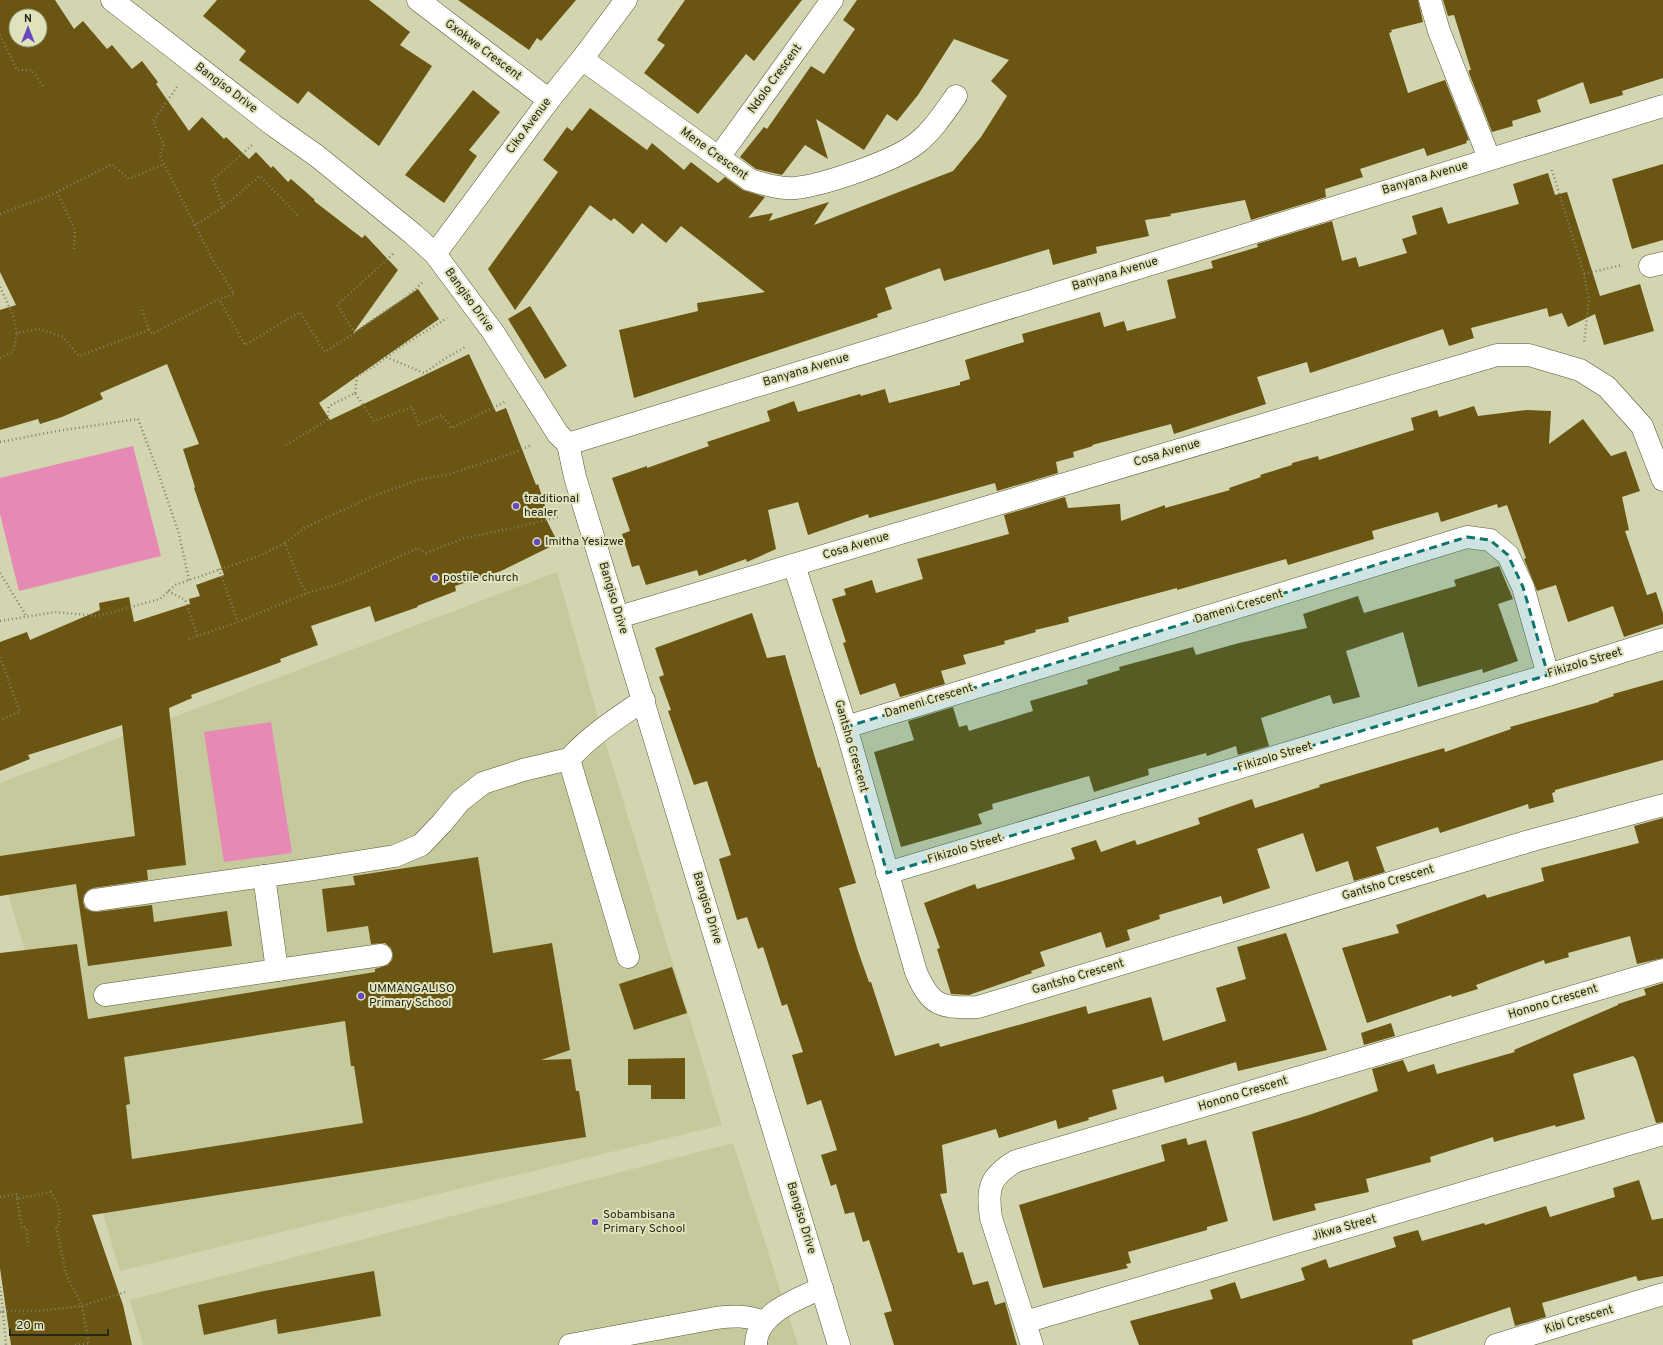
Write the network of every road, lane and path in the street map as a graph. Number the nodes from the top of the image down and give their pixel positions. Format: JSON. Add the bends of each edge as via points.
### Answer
{"nodes":[{"id":1,"x":112,"y":0,"type":"edge"},
{"id":2,"x":418,"y":0,"type":"edge"},
{"id":3,"x":626,"y":0,"type":"edge"},
{"id":4,"x":832,"y":0,"type":"edge"},
{"id":5,"x":1430,"y":0,"type":"edge"},
{"id":6,"x":0,"y":35,"type":"edge"},
{"id":7,"x":582,"y":59,"type":"junction"},
{"id":8,"x":193,"y":63,"type":"junction"},
{"id":9,"x":43,"y":86,"type":"dead end"},
{"id":10,"x":956,"y":96,"type":"dead end"},
{"id":11,"x":549,"y":100,"type":"junction"},
{"id":12,"x":1663,"y":106,"type":"edge"},
{"id":13,"x":274,"y":125,"type":"junction"},
{"id":14,"x":1543,"y":142,"type":"junction"},
{"id":15,"x":719,"y":157,"type":"junction"},
{"id":16,"x":1489,"y":158,"type":"junction"},
{"id":17,"x":164,"y":164,"type":"junction"},
{"id":18,"x":57,"y":192,"type":"junction"},
{"id":19,"x":223,"y":207,"type":"junction"},
{"id":20,"x":0,"y":214,"type":"edge"},
{"id":21,"x":299,"y":217,"type":"dead end"},
{"id":22,"x":195,"y":225,"type":"junction"},
{"id":23,"x":413,"y":234,"type":"junction"},
{"id":24,"x":74,"y":249,"type":"dead end"},
{"id":25,"x":438,"y":258,"type":"junction"},
{"id":26,"x":1657,"y":264,"type":"edge"},
{"id":27,"x":1584,"y":274,"type":"junction"},
{"id":28,"x":0,"y":287,"type":"edge"},
{"id":29,"x":219,"y":299,"type":"junction"},
{"id":30,"x":471,"y":303,"type":"junction"},
{"id":31,"x":142,"y":310,"type":"dead end"},
{"id":32,"x":149,"y":330,"type":"junction"},
{"id":33,"x":492,"y":332,"type":"junction"},
{"id":34,"x":17,"y":333,"type":"junction"},
{"id":35,"x":355,"y":333,"type":"junction"},
{"id":36,"x":386,"y":357,"type":"junction"},
{"id":37,"x":0,"y":358,"type":"edge"},
{"id":38,"x":1580,"y":370,"type":"junction"},
{"id":39,"x":531,"y":390,"type":"junction"},
{"id":40,"x":355,"y":393,"type":"junction"},
{"id":41,"x":563,"y":439,"type":"junction"},
{"id":42,"x":0,"y":442,"type":"edge"},
{"id":43,"x":286,"y":445,"type":"dead end"},
{"id":44,"x":1663,"y":479,"type":"edge"},
{"id":45,"x":586,"y":510,"type":"junction"},
{"id":46,"x":285,"y":543,"type":"junction"},
{"id":47,"x":794,"y":565,"type":"junction"},
{"id":48,"x":219,"y":569,"type":"junction"},
{"id":49,"x":0,"y":573,"type":"edge"},
{"id":50,"x":189,"y":580,"type":"junction"},
{"id":51,"x":168,"y":591,"type":"junction"},
{"id":52,"x":307,"y":593,"type":"junction"},
{"id":53,"x":27,"y":617,"type":"junction"},
{"id":54,"x":618,"y":617,"type":"junction"},
{"id":55,"x":0,"y":621,"type":"edge"},
{"id":56,"x":238,"y":622,"type":"junction"},
{"id":57,"x":198,"y":637,"type":"junction"},
{"id":58,"x":189,"y":639,"type":"dead end"},
{"id":59,"x":1663,"y":639,"type":"edge"},
{"id":60,"x":0,"y":657,"type":"edge"},
{"id":61,"x":1548,"y":675,"type":"junction"},
{"id":62,"x":644,"y":700,"type":"junction"},
{"id":63,"x":0,"y":720,"type":"edge"},
{"id":64,"x":846,"y":727,"type":"junction"},
{"id":65,"x":569,"y":759,"type":"junction"},
{"id":66,"x":1663,"y":805,"type":"edge"},
{"id":67,"x":887,"y":873,"type":"junction"},
{"id":68,"x":264,"y":876,"type":"junction"},
{"id":69,"x":95,"y":900,"type":"dead end"},
{"id":70,"x":380,"y":955,"type":"dead end"},
{"id":71,"x":628,"y":957,"type":"dead end"},
{"id":72,"x":277,"y":970,"type":"junction"},
{"id":73,"x":1663,"y":970,"type":"edge"},
{"id":74,"x":105,"y":995,"type":"dead end"},
{"id":75,"x":1663,"y":1134,"type":"edge"},
{"id":76,"x":0,"y":1197,"type":"edge"},
{"id":77,"x":17,"y":1199,"type":"junction"},
{"id":78,"x":28,"y":1246,"type":"dead end"},
{"id":79,"x":0,"y":1287,"type":"edge"},
{"id":80,"x":822,"y":1288,"type":"junction"},
{"id":81,"x":125,"y":1292,"type":"dead end"},
{"id":82,"x":1663,"y":1294,"type":"edge"},
{"id":83,"x":82,"y":1306,"type":"junction"},
{"id":84,"x":1,"y":1312,"type":"edge"},
{"id":85,"x":763,"y":1322,"type":"junction"},
{"id":86,"x":1025,"y":1322,"type":"junction"},
{"id":87,"x":89,"y":1344,"type":"edge"},
{"id":88,"x":6,"y":1345,"type":"edge"},
{"id":89,"x":75,"y":1345,"type":"edge"},
{"id":90,"x":570,"y":1345,"type":"edge"},
{"id":91,"x":756,"y":1345,"type":"edge"},
{"id":92,"x":839,"y":1345,"type":"edge"},
{"id":93,"x":1032,"y":1345,"type":"edge"},
{"id":94,"x":1496,"y":1345,"type":"edge"}],
"edges":[{"from":1,"to":8,"type":"street","name":"Bangiso Drive"},
{"from":2,"to":11,"type":"street","name":"Gxokwe Crescent"},
{"from":3,"to":7,"type":"street","name":"Ciko Avenue"},
{"from":4,"to":15,"type":"street","name":"Ndolo Crescent"},
{"from":5,"to":16,"type":"street","via":[[1439,31]]},
{"from":6,"to":9,"type":"path","via":[[17,70],[32,70]]},
{"from":7,"to":11,"type":"street","name":"Ciko Avenue"},
{"from":7,"to":15,"type":"street","name":"Mene Crescent"},
{"from":8,"to":13,"type":"street","name":"Bangiso Drive"},
{"from":8,"to":17,"type":"path","via":[[153,121],[164,145],[160,156]]},
{"from":10,"to":15,"type":"street","name":"Mene Crescent","via":[[936,124],[917,143],[888,159],[824,182],[794,188],[774,187],[750,180]]},
{"from":11,"to":25,"type":"street","name":"Ciko Avenue"},
{"from":12,"to":14,"type":"street","name":"Banyana Avenue"},
{"from":13,"to":19,"type":"path","via":[[212,180]]},
{"from":13,"to":23,"type":"street","name":"Bangiso Drive","via":[[317,156]]},
{"from":14,"to":16,"type":"street","name":"Banyana Avenue"},
{"from":14,"to":27,"type":"path"},
{"from":16,"to":41,"type":"street","name":"Banyana Avenue"},
{"from":17,"to":18,"type":"path","via":[[129,180],[112,164]]},
{"from":17,"to":22,"type":"path"},
{"from":18,"to":20,"type":"path"},
{"from":18,"to":24,"type":"path","via":[[75,230]]},
{"from":19,"to":21,"type":"path","via":[[260,176]]},
{"from":19,"to":22,"type":"path"},
{"from":22,"to":29,"type":"path","via":[[234,294]]},
{"from":23,"to":25,"type":"street","name":"Bangiso Drive"},
{"from":23,"to":35,"type":"path","via":[[337,305]]},
{"from":25,"to":30,"type":"street","name":"Bangiso Drive"},
{"from":25,"to":35,"type":"path","via":[[420,285]]},
{"from":26,"to":27,"type":"path","via":[[1633,263]]},
{"from":27,"to":38,"type":"path","via":[[1589,301]]},
{"from":28,"to":34,"type":"path","via":[[13,315]]},
{"from":29,"to":32,"type":"path","via":[[152,334]]},
{"from":29,"to":35,"type":"path","via":[[246,345],[300,312],[325,352]]},
{"from":30,"to":33,"type":"street","name":"Bangiso Drive"},
{"from":30,"to":36,"type":"path"},
{"from":31,"to":32,"type":"path"},
{"from":32,"to":34,"type":"path","via":[[79,356],[64,337],[40,329]]},
{"from":33,"to":36,"type":"path","via":[[424,373]]},
{"from":33,"to":39,"type":"street","name":"Bangiso Drive"},
{"from":34,"to":37,"type":"path","via":[[13,352]]},
{"from":36,"to":40,"type":"path","via":[[357,376]]},
{"from":38,"to":44,"type":"street","name":"Cosa Avenue","via":[[1607,387],[1642,426]]},
{"from":38,"to":47,"type":"street","name":"Cosa Avenue","via":[[1529,355],[1497,355]]},
{"from":39,"to":40,"type":"path","via":[[450,428],[442,415],[419,425],[412,407],[374,421]]},
{"from":39,"to":41,"type":"street","name":"Bangiso Drive"},
{"from":40,"to":43,"type":"path","via":[[330,406],[327,420]]},
{"from":41,"to":45,"type":"street","name":"Bangiso Drive"},
{"from":41,"to":46,"type":"path","via":[[450,474],[418,480],[371,497],[304,528]]},
{"from":42,"to":50,"type":"path","via":[[138,419],[179,534]]},
{"from":45,"to":52,"type":"path","via":[[464,538],[426,553],[418,548],[339,584]]},
{"from":45,"to":54,"type":"street","name":"Bangiso Drive"},
{"from":46,"to":48,"type":"path","via":[[259,556]]},
{"from":46,"to":52,"type":"path"},
{"from":47,"to":54,"type":"street","name":"Cosa Avenue"},
{"from":47,"to":64,"type":"street","name":"Gantsho Crescent"},
{"from":48,"to":50,"type":"path"},
{"from":48,"to":56,"type":"path"},
{"from":49,"to":53,"type":"path"},
{"from":50,"to":51,"type":"path","via":[[175,585]]},
{"from":51,"to":53,"type":"path","via":[[160,599],[98,616],[55,612]]},
{"from":51,"to":57,"type":"path","via":[[185,600]]},
{"from":52,"to":56,"type":"path"},
{"from":53,"to":55,"type":"path"},
{"from":54,"to":62,"type":"street","name":"Bangiso Drive"},
{"from":56,"to":57,"type":"path"},
{"from":57,"to":58,"type":"path"},
{"from":59,"to":61,"type":"street","name":"Fikizolo Street"},
{"from":60,"to":63,"type":"path","via":[[20,712]]},
{"from":61,"to":64,"type":"street","name":"Dameni Crescent","via":[[1523,587],[1508,555],[1490,540],[1467,537]]},
{"from":61,"to":67,"type":"street","name":"Fikizolo Street"},
{"from":62,"to":65,"type":"street","via":[[601,728]]},
{"from":62,"to":80,"type":"street","name":"Bangiso Drive"},
{"from":64,"to":67,"type":"street","name":"Gantsho Crescent"},
{"from":65,"to":68,"type":"street","via":[[483,783],[460,800],[421,845],[394,856]]},
{"from":65,"to":71,"type":"street"},
{"from":66,"to":67,"type":"street","name":"Gantsho Crescent","via":[[1533,840],[978,1007],[954,1008],[933,1001],[923,989]]},
{"from":68,"to":69,"type":"street"},
{"from":68,"to":72,"type":"street"},
{"from":70,"to":72,"type":"street"},
{"from":72,"to":74,"type":"street"},
{"from":73,"to":86,"type":"street","name":"Honono Crescent","via":[[1016,1161],[1001,1170],[992,1184],[988,1199],[991,1218]]},
{"from":75,"to":86,"type":"street","name":"Jikwa Street"},
{"from":76,"to":77,"type":"path","via":[[16,1194]]},
{"from":77,"to":78,"type":"path","via":[[22,1228],[26,1227]]},
{"from":77,"to":83,"type":"path","via":[[51,1192],[55,1197],[60,1211],[59,1225],[56,1226],[66,1274]]},
{"from":79,"to":84,"type":"path"},
{"from":80,"to":85,"type":"street","via":[[786,1305]]},
{"from":80,"to":92,"type":"street","name":"Bangiso Drive"},
{"from":81,"to":83,"type":"path"},
{"from":82,"to":94,"type":"street","name":"Kibi Crescent"},
{"from":83,"to":84,"type":"path"},
{"from":83,"to":87,"type":"path"},
{"from":84,"to":88,"type":"path"},
{"from":85,"to":90,"type":"street","via":[[752,1317],[716,1318]]},
{"from":85,"to":91,"type":"street"},
{"from":86,"to":93,"type":"street","name":"Honono Crescent"},
{"from":87,"to":89,"type":"path"}]}
